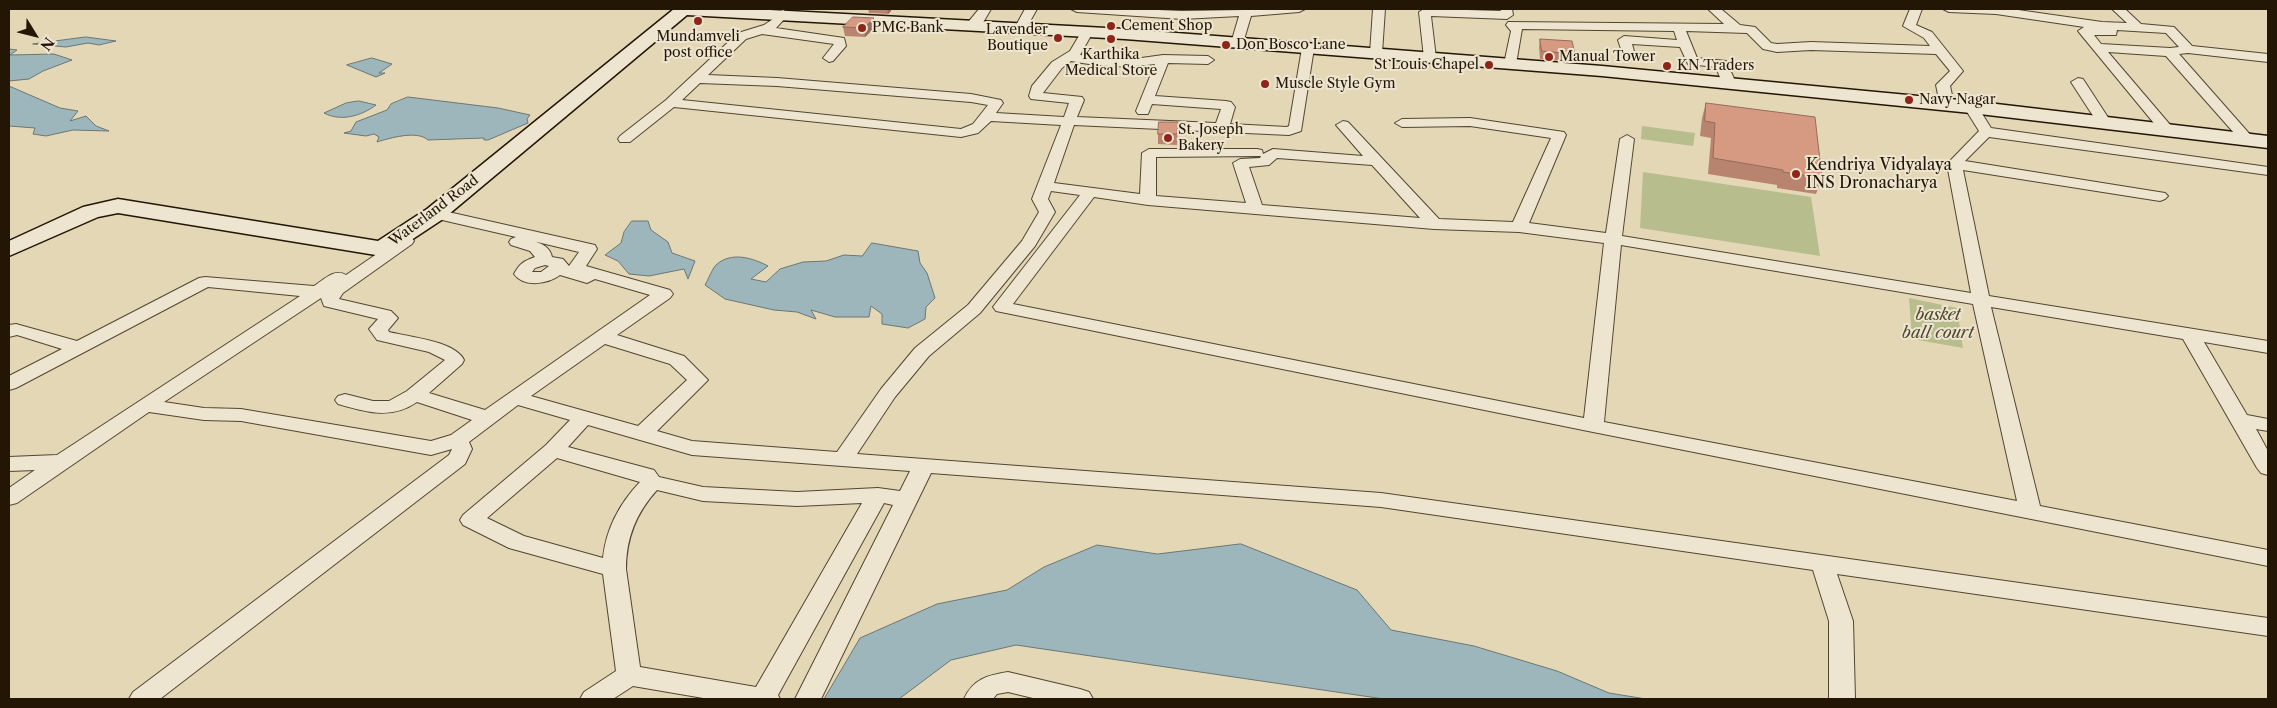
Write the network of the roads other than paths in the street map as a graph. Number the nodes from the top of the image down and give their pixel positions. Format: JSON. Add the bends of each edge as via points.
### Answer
{"nodes":[{"id":1,"x":681,"y":9,"type":"edge"},
{"id":2,"x":985,"y":9,"type":"edge"},
{"id":3,"x":1032,"y":9,"type":"edge"},
{"id":4,"x":1077,"y":9,"type":"edge"},
{"id":5,"x":1298,"y":9,"type":"edge"},
{"id":6,"x":1379,"y":9,"type":"edge"},
{"id":7,"x":1714,"y":9,"type":"edge"},
{"id":8,"x":1916,"y":9,"type":"edge"},
{"id":9,"x":1949,"y":9,"type":"edge"},
{"id":10,"x":2118,"y":9,"type":"edge"},
{"id":11,"x":786,"y":11,"type":"edge"},
{"id":12,"x":1246,"y":13,"type":"junction"},
{"id":13,"x":1508,"y":16,"type":"edge"},
{"id":14,"x":971,"y":26,"type":"junction"},
{"id":15,"x":2102,"y":26,"type":"junction"},
{"id":16,"x":2138,"y":27,"type":"junction"},
{"id":17,"x":1678,"y":28,"type":"junction"},
{"id":18,"x":1736,"y":28,"type":"junction"},
{"id":19,"x":1020,"y":29,"type":"junction"},
{"id":20,"x":762,"y":30,"type":"junction"},
{"id":21,"x":1087,"y":32,"type":"junction"},
{"id":22,"x":1237,"y":43,"type":"junction"},
{"id":23,"x":1684,"y":44,"type":"junction"},
{"id":24,"x":2096,"y":47,"type":"junction"},
{"id":25,"x":1308,"y":48,"type":"junction"},
{"id":26,"x":2188,"y":49,"type":"junction"},
{"id":27,"x":1940,"y":50,"type":"junction"},
{"id":28,"x":2170,"y":52,"type":"junction"},
{"id":29,"x":1376,"y":53,"type":"junction"},
{"id":30,"x":1629,"y":55,"type":"dead end"},
{"id":31,"x":1069,"y":57,"type":"junction"},
{"id":32,"x":829,"y":58,"type":"dead end"},
{"id":33,"x":1430,"y":58,"type":"junction"},
{"id":34,"x":2268,"y":58,"type":"edge"},
{"id":35,"x":1163,"y":59,"type":"junction"},
{"id":36,"x":1208,"y":60,"type":"dead end"},
{"id":37,"x":1510,"y":64,"type":"junction"},
{"id":38,"x":697,"y":79,"type":"junction"},
{"id":39,"x":2078,"y":82,"type":"dead end"},
{"id":40,"x":1729,"y":83,"type":"junction"},
{"id":41,"x":1147,"y":100,"type":"junction"},
{"id":42,"x":671,"y":102,"type":"junction"},
{"id":43,"x":1947,"y":104,"type":"junction"},
{"id":44,"x":1970,"y":107,"type":"junction"},
{"id":45,"x":986,"y":117,"type":"junction"},
{"id":46,"x":1069,"y":121,"type":"junction"},
{"id":47,"x":2104,"y":122,"type":"junction"},
{"id":48,"x":1402,"y":123,"type":"dead end"},
{"id":49,"x":1139,"y":124,"type":"junction"},
{"id":50,"x":1343,"y":125,"type":"dead end"},
{"id":51,"x":1222,"y":128,"type":"junction"},
{"id":52,"x":2167,"y":130,"type":"junction"},
{"id":53,"x":1986,"y":132,"type":"junction"},
{"id":54,"x":625,"y":138,"type":"dead end"},
{"id":55,"x":1627,"y":139,"type":"dead end"},
{"id":56,"x":2247,"y":139,"type":"junction"},
{"id":57,"x":2268,"y":142,"type":"edge"},
{"id":58,"x":1273,"y":153,"type":"junction"},
{"id":59,"x":1376,"y":161,"type":"junction"},
{"id":60,"x":1954,"y":164,"type":"junction"},
{"id":61,"x":2268,"y":171,"type":"edge"},
{"id":62,"x":1045,"y":186,"type":"junction"},
{"id":63,"x":1090,"y":192,"type":"junction"},
{"id":64,"x":2160,"y":196,"type":"dead end"},
{"id":65,"x":1148,"y":200,"type":"junction"},
{"id":66,"x":1256,"y":209,"type":"junction"},
{"id":67,"x":434,"y":214,"type":"junction"},
{"id":68,"x":1434,"y":224,"type":"junction"},
{"id":69,"x":1519,"y":227,"type":"junction"},
{"id":70,"x":1613,"y":239,"type":"junction"},
{"id":71,"x":574,"y":245,"type":"junction"},
{"id":72,"x":382,"y":249,"type":"junction"},
{"id":73,"x":9,"y":250,"type":"edge"},
{"id":74,"x":552,"y":263,"type":"junction"},
{"id":75,"x":318,"y":292,"type":"junction"},
{"id":76,"x":1981,"y":300,"type":"junction"},
{"id":77,"x":9,"y":332,"type":"edge"},
{"id":78,"x":2190,"y":334,"type":"junction"},
{"id":79,"x":603,"y":337,"type":"junction"},
{"id":80,"x":2268,"y":347,"type":"edge"},
{"id":81,"x":78,"y":348,"type":"junction"},
{"id":82,"x":9,"y":384,"type":"edge"},
{"id":83,"x":414,"y":395,"type":"junction"},
{"id":84,"x":515,"y":398,"type":"junction"},
{"id":85,"x":345,"y":400,"type":"dead end"},
{"id":86,"x":145,"y":405,"type":"junction"},
{"id":87,"x":482,"y":415,"type":"junction"},
{"id":88,"x":584,"y":418,"type":"junction"},
{"id":89,"x":2240,"y":420,"type":"junction"},
{"id":90,"x":2268,"y":425,"type":"edge"},
{"id":91,"x":1593,"y":426,"type":"junction"},
{"id":92,"x":642,"y":434,"type":"junction"},
{"id":93,"x":458,"y":440,"type":"junction"},
{"id":94,"x":553,"y":450,"type":"junction"},
{"id":95,"x":843,"y":459,"type":"junction"},
{"id":96,"x":2266,"y":459,"type":"edge"},
{"id":97,"x":60,"y":462,"type":"junction"},
{"id":98,"x":9,"y":464,"type":"edge"},
{"id":99,"x":924,"y":466,"type":"junction"},
{"id":100,"x":652,"y":482,"type":"junction"},
{"id":101,"x":878,"y":495,"type":"junction"},
{"id":102,"x":9,"y":498,"type":"edge"},
{"id":103,"x":907,"y":500,"type":"junction"},
{"id":104,"x":2030,"y":510,"type":"junction"},
{"id":105,"x":2268,"y":558,"type":"edge"},
{"id":106,"x":1822,"y":563,"type":"junction"},
{"id":107,"x":614,"y":569,"type":"junction"},
{"id":108,"x":2268,"y":627,"type":"edge"},
{"id":109,"x":629,"y":675,"type":"junction"},
{"id":110,"x":142,"y":699,"type":"edge"},
{"id":111,"x":593,"y":699,"type":"edge"},
{"id":112,"x":764,"y":699,"type":"edge"},
{"id":113,"x":808,"y":699,"type":"edge"},
{"id":114,"x":977,"y":699,"type":"edge"},
{"id":115,"x":1080,"y":699,"type":"edge"},
{"id":116,"x":1842,"y":699,"type":"edge"}],
"edges":[{"from":1,"to":11,"type":"main road","name":"Waterland Road"},
{"from":1,"to":67,"type":"main road","name":"Waterland Road"},
{"from":2,"to":14,"type":"street"},
{"from":3,"to":19,"type":"street"},
{"from":4,"to":12,"type":"street","via":[[1182,15]]},
{"from":5,"to":12,"type":"street"},
{"from":6,"to":29,"type":"street"},
{"from":7,"to":18,"type":"street"},
{"from":8,"to":27,"type":"street","via":[[1909,26],[1928,35]]},
{"from":9,"to":15,"type":"street","via":[[1996,10]]},
{"from":10,"to":16,"type":"street"},
{"from":11,"to":14,"type":"main road","name":"Waterland Road"},
{"from":11,"to":20,"type":"street","via":[[774,25]]},
{"from":12,"to":22,"type":"street"},
{"from":13,"to":17,"type":"street"},
{"from":13,"to":33,"type":"street","via":[[1425,12]]},
{"from":13,"to":37,"type":"street","via":[[1517,30]]},
{"from":14,"to":19,"type":"main road","name":"Waterland Road"},
{"from":15,"to":16,"type":"street"},
{"from":15,"to":24,"type":"street","via":[[2112,32],[2084,31]]},
{"from":16,"to":26,"type":"street","via":[[2170,30]]},
{"from":17,"to":18,"type":"street"},
{"from":17,"to":23,"type":"street"},
{"from":18,"to":27,"type":"street","via":[[1751,30],[1767,46],[1777,48]]},
{"from":19,"to":21,"type":"main road","name":"Waterland Road"},
{"from":20,"to":32,"type":"street","via":[[840,41],[840,46]]},
{"from":20,"to":38,"type":"street","via":[[742,36]]},
{"from":21,"to":22,"type":"main road","name":"Waterland Road"},
{"from":21,"to":31,"type":"street","via":[[1075,53]]},
{"from":22,"to":25,"type":"main road","name":"Waterland Road"},
{"from":23,"to":30,"type":"street","via":[[1624,40]]},
{"from":23,"to":40,"type":"street","via":[[1692,61],[1721,64]]},
{"from":24,"to":28,"type":"street"},
{"from":24,"to":52,"type":"street"},
{"from":25,"to":29,"type":"main road","name":"Waterland Road"},
{"from":25,"to":51,"type":"street","via":[[1296,128],[1278,131]]},
{"from":26,"to":28,"type":"street"},
{"from":26,"to":34,"type":"street"},
{"from":27,"to":43,"type":"street","via":[[1957,71],[1943,85]]},
{"from":28,"to":56,"type":"street"},
{"from":29,"to":33,"type":"main road","name":"Waterland Road"},
{"from":31,"to":35,"type":"street","via":[[1127,64]]},
{"from":31,"to":46,"type":"street","via":[[1053,69],[1037,89],[1036,96],[1077,100]]},
{"from":33,"to":37,"type":"main road","name":"Waterland Road"},
{"from":35,"to":36,"type":"street"},
{"from":35,"to":41,"type":"street"},
{"from":37,"to":40,"type":"main road","name":"Waterland Road"},
{"from":38,"to":42,"type":"street"},
{"from":38,"to":45,"type":"street","via":[[777,82],[996,102]]},
{"from":39,"to":47,"type":"street"},
{"from":40,"to":43,"type":"main road","name":"Waterland Road"},
{"from":41,"to":49,"type":"street"},
{"from":41,"to":51,"type":"street","via":[[1226,105]]},
{"from":42,"to":45,"type":"street","via":[[961,133],[973,132]]},
{"from":42,"to":54,"type":"street"},
{"from":43,"to":44,"type":"main road","name":"Waterland Road"},
{"from":44,"to":47,"type":"main road","name":"Waterland Road"},
{"from":44,"to":53,"type":"street"},
{"from":45,"to":46,"type":"street"},
{"from":46,"to":49,"type":"street"},
{"from":46,"to":62,"type":"street"},
{"from":47,"to":52,"type":"main road","name":"Waterland Road"},
{"from":48,"to":69,"type":"street","via":[[1470,122],[1559,135]]},
{"from":49,"to":51,"type":"street"},
{"from":50,"to":59,"type":"street"},
{"from":52,"to":56,"type":"main road","name":"Waterland Road"},
{"from":53,"to":60,"type":"street"},
{"from":53,"to":61,"type":"street"},
{"from":55,"to":70,"type":"street"},
{"from":56,"to":57,"type":"main road","name":"Waterland Road"},
{"from":58,"to":59,"type":"street"},
{"from":58,"to":65,"type":"street","via":[[1149,153]]},
{"from":58,"to":66,"type":"street","via":[[1264,162],[1240,163]]},
{"from":59,"to":68,"type":"street"},
{"from":60,"to":64,"type":"street"},
{"from":60,"to":76,"type":"street"},
{"from":62,"to":63,"type":"street"},
{"from":62,"to":95,"type":"street","via":[[1040,198],[1047,212],[1029,243],[974,309],[922,352],[888,392]]},
{"from":63,"to":65,"type":"street"},
{"from":63,"to":91,"type":"street","via":[[1002,307]]},
{"from":65,"to":66,"type":"street"},
{"from":66,"to":68,"type":"street"},
{"from":67,"to":71,"type":"street"},
{"from":67,"to":72,"type":"main road","name":"Waterland Road"},
{"from":68,"to":69,"type":"street"},
{"from":69,"to":70,"type":"street"},
{"from":70,"to":76,"type":"street"},
{"from":70,"to":91,"type":"street"},
{"from":71,"to":74,"type":"street"},
{"from":71,"to":79,"type":"street","via":[[589,249],[576,268],[664,294]]},
{"from":72,"to":73,"type":"main road","name":"Waterland Road","via":[[118,206],[91,212]]},
{"from":72,"to":75,"type":"street"},
{"from":74,"to":83,"type":"street","via":[[536,247],[473,230],[433,225],[330,295],[330,302],[389,318],[378,329],[383,336],[435,348],[453,356],[455,360],[450,366]]},
{"from":74,"to":87,"type":"street","via":[[633,294],[639,298],[638,302]]},
{"from":75,"to":81,"type":"street","via":[[205,282]]},
{"from":75,"to":86,"type":"street"},
{"from":76,"to":78,"type":"street"},
{"from":76,"to":104,"type":"street"},
{"from":77,"to":81,"type":"street","via":[[16,329]]},
{"from":78,"to":80,"type":"street"},
{"from":78,"to":89,"type":"street"},
{"from":79,"to":84,"type":"street"},
{"from":79,"to":92,"type":"street","via":[[677,360],[698,380]]},
{"from":81,"to":82,"type":"street"},
{"from":83,"to":85,"type":"street","via":[[403,404],[381,410]]},
{"from":83,"to":87,"type":"street"},
{"from":84,"to":87,"type":"street"},
{"from":84,"to":88,"type":"street"},
{"from":86,"to":93,"type":"street","via":[[204,414],[241,415],[415,447],[431,448]]},
{"from":86,"to":97,"type":"street"},
{"from":87,"to":93,"type":"street"},
{"from":88,"to":92,"type":"street"},
{"from":88,"to":94,"type":"street"},
{"from":89,"to":90,"type":"street"},
{"from":89,"to":96,"type":"street"},
{"from":91,"to":104,"type":"street"},
{"from":92,"to":95,"type":"street","via":[[692,448]]},
{"from":93,"to":110,"type":"street","via":[[462,449],[458,459]]},
{"from":94,"to":100,"type":"street","via":[[646,476]]},
{"from":94,"to":107,"type":"street","via":[[471,520],[517,542]]},
{"from":95,"to":99,"type":"street"},
{"from":97,"to":98,"type":"street"},
{"from":97,"to":102,"type":"street"},
{"from":99,"to":103,"type":"street"},
{"from":99,"to":106,"type":"street","via":[[1381,500]]},
{"from":100,"to":101,"type":"street","via":[[703,494],[797,499]]},
{"from":100,"to":107,"type":"street","via":[[626,515],[613,550]]},
{"from":101,"to":103,"type":"street"},
{"from":101,"to":112,"type":"street"},
{"from":103,"to":113,"type":"street"},
{"from":104,"to":105,"type":"street"},
{"from":106,"to":108,"type":"street"},
{"from":106,"to":116,"type":"street","via":[[1841,621]]},
{"from":107,"to":109,"type":"street"},
{"from":109,"to":111,"type":"street"},
{"from":109,"to":112,"type":"street"},
{"from":114,"to":115,"type":"street","via":[[990,685],[1008,682]]}]}
